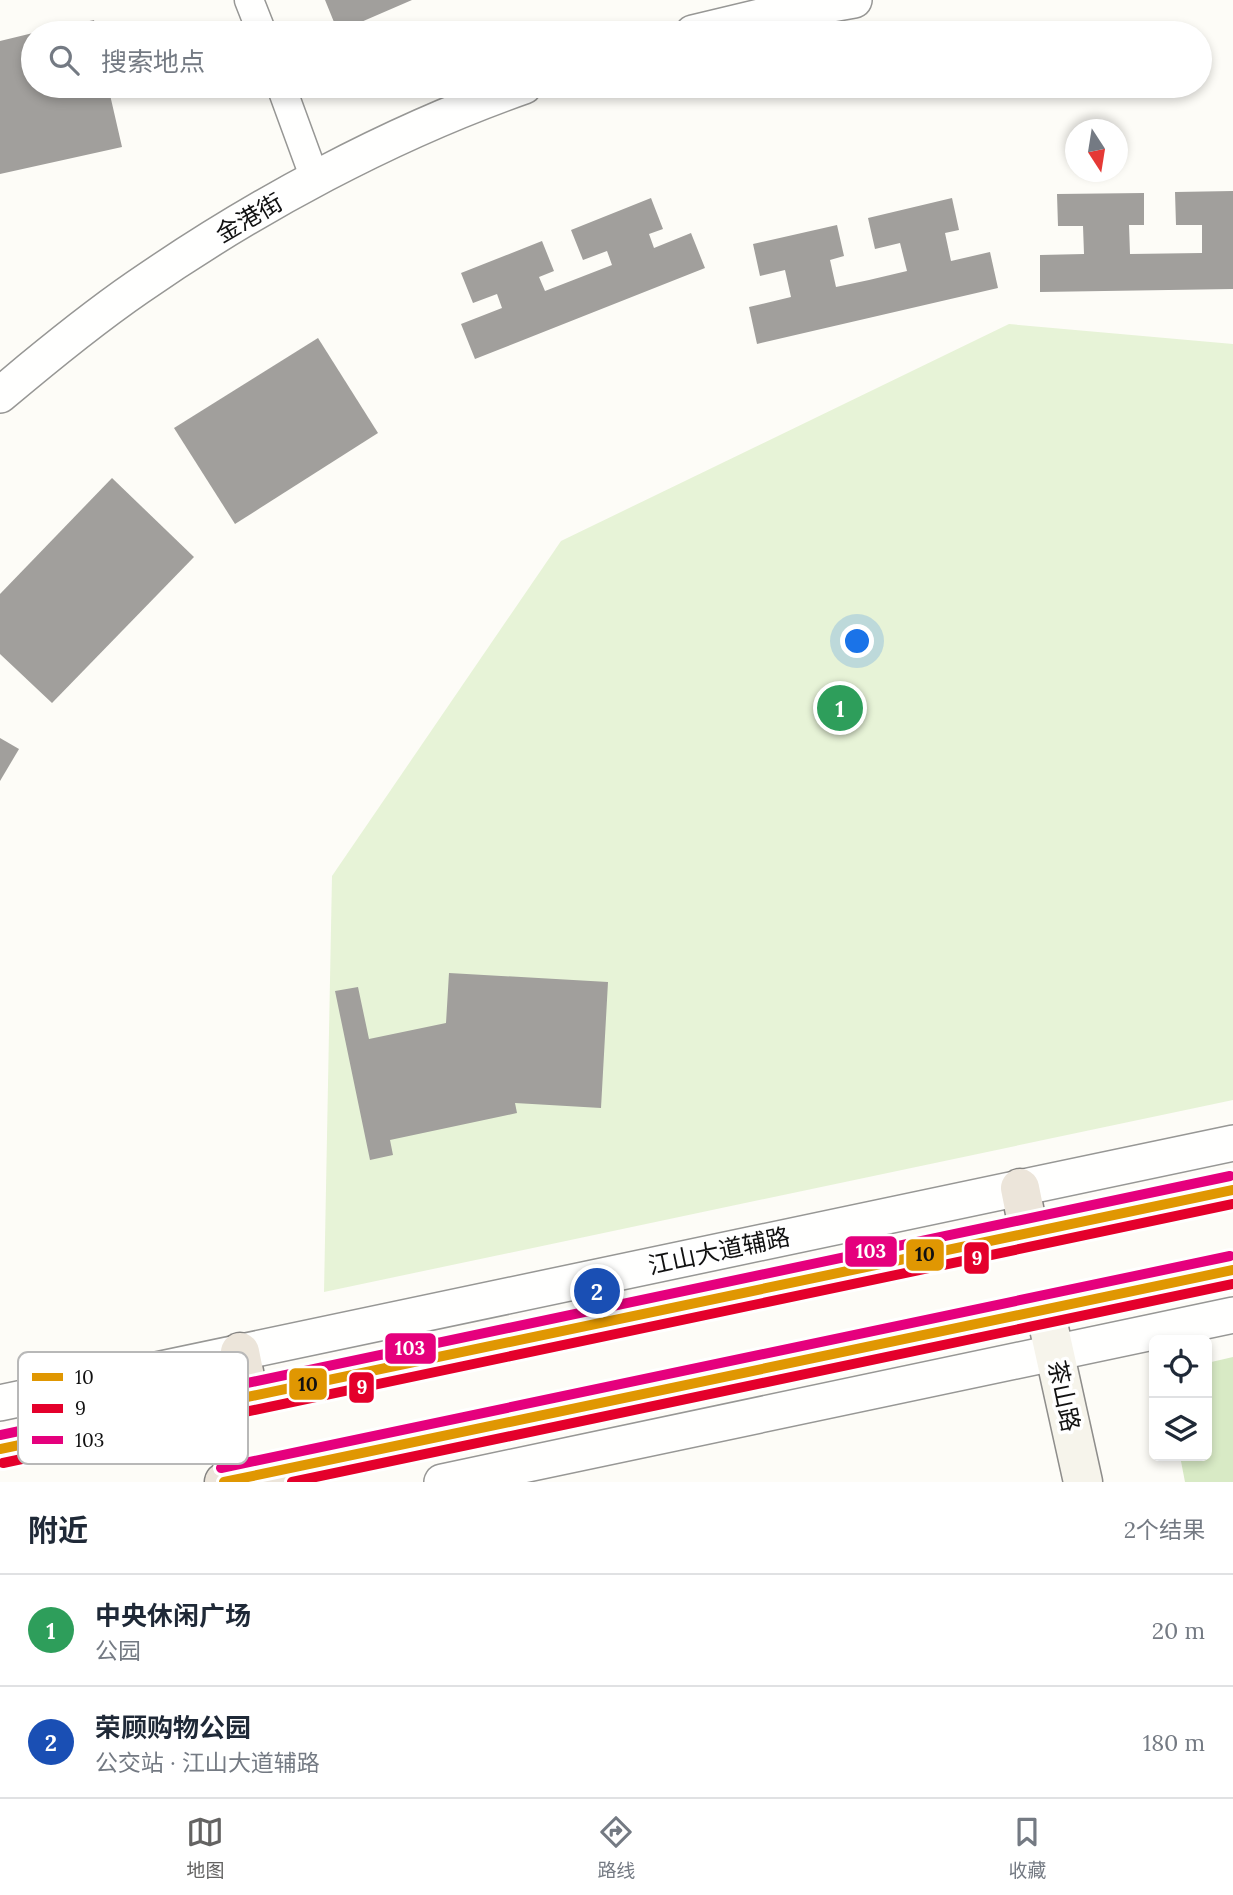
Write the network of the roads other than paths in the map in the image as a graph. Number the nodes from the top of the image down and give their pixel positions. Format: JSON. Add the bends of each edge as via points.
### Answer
{"nodes":[{"id":1,"x":249,"y":0,"type":"edge"},
{"id":2,"x":854,"y":0,"type":"edge"},
{"id":3,"x":257,"y":21,"type":"edge"},
{"id":4,"x":743,"y":21,"type":"edge"},
{"id":5,"x":286,"y":98,"type":"edge"},
{"id":6,"x":495,"y":98,"type":"edge"},
{"id":7,"x":316,"y":179,"type":"junction"},
{"id":8,"x":0,"y":395,"type":"edge"},
{"id":9,"x":1233,"y":1143,"type":"edge"},
{"id":10,"x":1020,"y":1188,"type":"junction"},
{"id":11,"x":1233,"y":1190,"type":"edge"},
{"id":12,"x":1029,"y":1233,"type":"junction"},
{"id":13,"x":1233,"y":1270,"type":"edge"},
{"id":14,"x":1045,"y":1310,"type":"junction"},
{"id":15,"x":1233,"y":1315,"type":"edge"},
{"id":16,"x":240,"y":1352,"type":"edge"},
{"id":17,"x":1055,"y":1353,"type":"junction"},
{"id":18,"x":248,"y":1392,"type":"edge"},
{"id":19,"x":249,"y":1397,"type":"joint"},
{"id":20,"x":18,"y":1399,"type":"edge"},
{"id":21,"x":0,"y":1403,"type":"edge"},
{"id":22,"x":18,"y":1445,"type":"edge"},
{"id":23,"x":0,"y":1449,"type":"edge"},
{"id":24,"x":266,"y":1478,"type":"edge"},
{"id":25,"x":224,"y":1482,"type":"edge"},
{"id":26,"x":442,"y":1482,"type":"edge"},
{"id":27,"x":1083,"y":1482,"type":"edge"}],
"edges":[{"from":1,"to":3,"type":"street"},
{"from":2,"to":4,"type":"street"},
{"from":5,"to":7,"type":"street"},
{"from":6,"to":7,"type":"street","name":"金港街"},
{"from":7,"to":8,"type":"street","name":"金港街","via":[[138,287]]},
{"from":9,"to":10,"type":"street","name":"江山大道辅路"},
{"from":10,"to":12,"type":"highway"},
{"from":10,"to":16,"type":"street","name":"江山大道辅路"},
{"from":11,"to":12,"type":"highway"},
{"from":12,"to":19,"type":"highway"},
{"from":13,"to":14,"type":"highway"},
{"from":14,"to":17,"type":"main road","name":"茶山路"},
{"from":14,"to":24,"type":"highway"},
{"from":15,"to":17,"type":"street"},
{"from":17,"to":26,"type":"street"},
{"from":17,"to":27,"type":"main road","name":"茶山路"},
{"from":18,"to":19,"type":"highway"},
{"from":20,"to":21,"type":"street","name":"江山大道辅路"},
{"from":22,"to":23,"type":"highway"},
{"from":24,"to":25,"type":"highway"}]}
